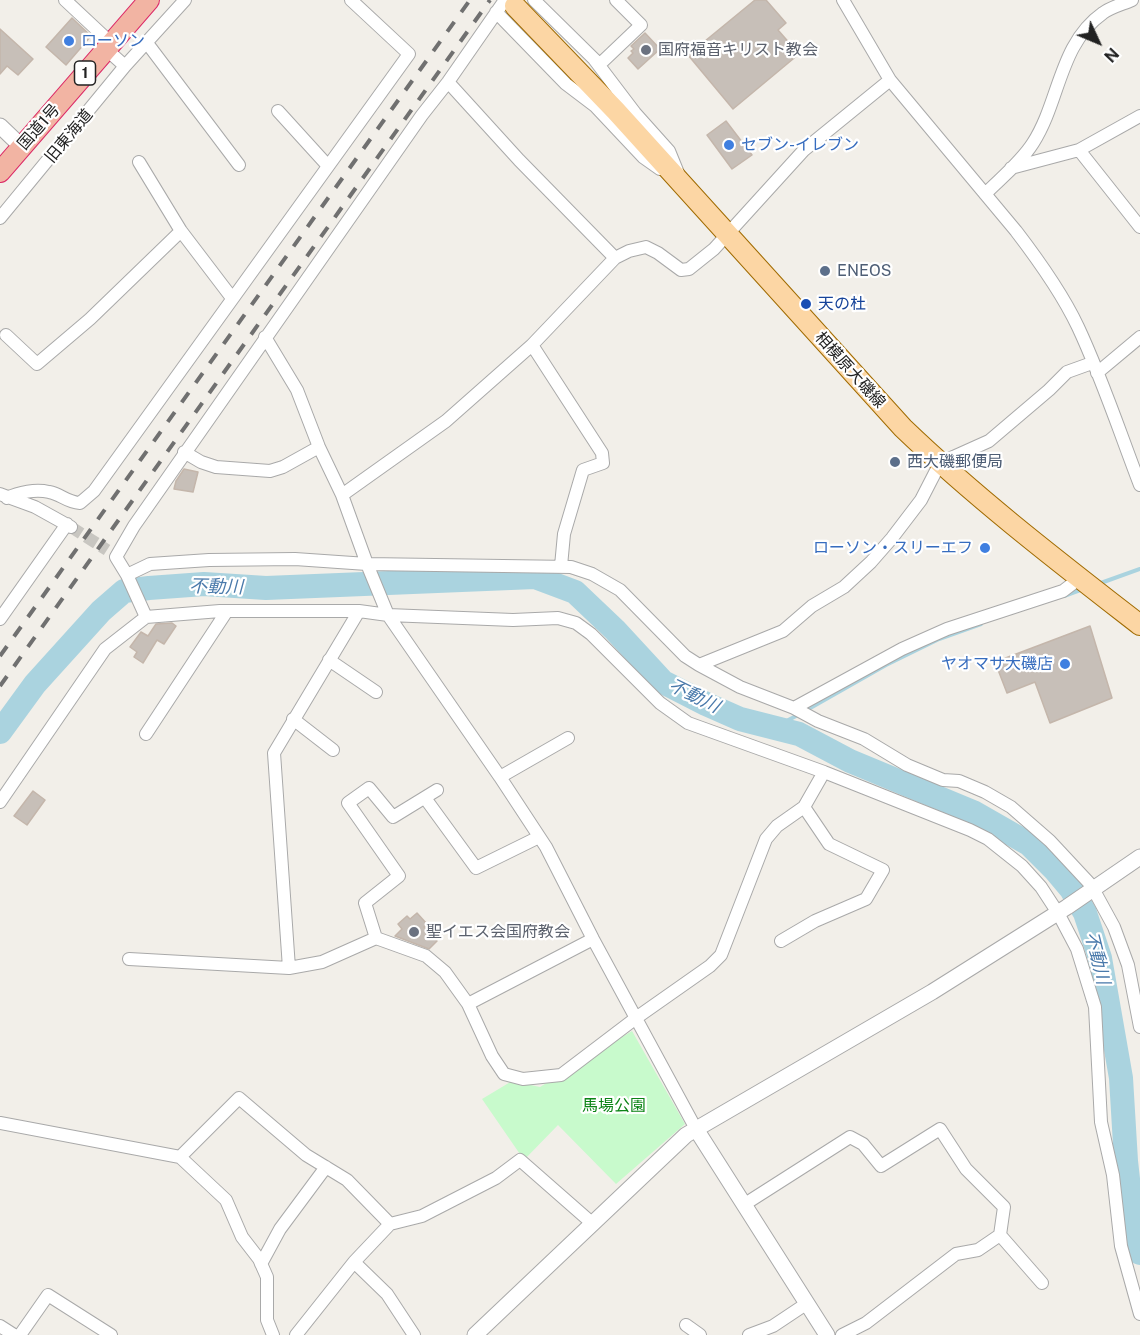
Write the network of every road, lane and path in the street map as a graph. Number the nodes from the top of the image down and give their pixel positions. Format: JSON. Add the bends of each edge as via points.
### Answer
{"nodes":[{"id":1,"x":65,"y":0,"type":"edge"},
{"id":2,"x":149,"y":0,"type":"edge"},
{"id":3,"x":185,"y":0,"type":"edge"},
{"id":4,"x":351,"y":0,"type":"edge"},
{"id":5,"x":534,"y":0,"type":"edge"},
{"id":6,"x":616,"y":0,"type":"edge"},
{"id":7,"x":843,"y":0,"type":"edge"},
{"id":8,"x":1132,"y":0,"type":"edge"},
{"id":9,"x":1118,"y":3,"type":"edge"},
{"id":10,"x":505,"y":6,"type":"edge"},
{"id":11,"x":147,"y":43,"type":"junction"},
{"id":12,"x":109,"y":46,"type":"junction"},
{"id":13,"x":599,"y":65,"type":"junction"},
{"id":14,"x":125,"y":66,"type":"junction"},
{"id":15,"x":890,"y":80,"type":"junction"},
{"id":16,"x":448,"y":82,"type":"junction"},
{"id":17,"x":278,"y":111,"type":"dead end"},
{"id":18,"x":1140,"y":116,"type":"edge"},
{"id":19,"x":0,"y":126,"type":"edge"},
{"id":20,"x":22,"y":147,"type":"junction"},
{"id":21,"x":1079,"y":150,"type":"junction"},
{"id":22,"x":139,"y":162,"type":"dead end"},
{"id":23,"x":239,"y":165,"type":"dead end"},
{"id":24,"x":328,"y":166,"type":"junction"},
{"id":25,"x":1011,"y":168,"type":"junction"},
{"id":26,"x":0,"y":172,"type":"edge"},
{"id":27,"x":681,"y":183,"type":"junction"},
{"id":28,"x":986,"y":194,"type":"junction"},
{"id":29,"x":0,"y":218,"type":"edge"},
{"id":30,"x":1140,"y":227,"type":"edge"},
{"id":31,"x":182,"y":231,"type":"junction"},
{"id":32,"x":728,"y":233,"type":"junction"},
{"id":33,"x":615,"y":258,"type":"junction"},
{"id":34,"x":232,"y":298,"type":"junction"},
{"id":35,"x":6,"y":334,"type":"dead end"},
{"id":36,"x":1140,"y":337,"type":"edge"},
{"id":37,"x":265,"y":338,"type":"junction"},
{"id":38,"x":532,"y":345,"type":"junction"},
{"id":39,"x":1094,"y":368,"type":"junction"},
{"id":40,"x":319,"y":447,"type":"junction"},
{"id":41,"x":184,"y":452,"type":"junction"},
{"id":42,"x":940,"y":463,"type":"junction"},
{"id":43,"x":1140,"y":485,"type":"edge"},
{"id":44,"x":342,"y":495,"type":"junction"},
{"id":45,"x":4,"y":496,"type":"edge"},
{"id":46,"x":367,"y":564,"type":"junction"},
{"id":47,"x":561,"y":566,"type":"junction"},
{"id":48,"x":127,"y":575,"type":"junction"},
{"id":49,"x":1080,"y":578,"type":"junction"},
{"id":50,"x":227,"y":611,"type":"junction"},
{"id":51,"x":359,"y":611,"type":"junction"},
{"id":52,"x":388,"y":615,"type":"junction"},
{"id":53,"x":146,"y":617,"type":"junction"},
{"id":54,"x":0,"y":619,"type":"edge"},
{"id":55,"x":1140,"y":625,"type":"edge"},
{"id":56,"x":329,"y":660,"type":"junction"},
{"id":57,"x":699,"y":664,"type":"junction"},
{"id":58,"x":376,"y":692,"type":"dead end"},
{"id":59,"x":794,"y":708,"type":"junction"},
{"id":60,"x":293,"y":719,"type":"junction"},
{"id":61,"x":146,"y":734,"type":"dead end"},
{"id":62,"x":568,"y":738,"type":"dead end"},
{"id":63,"x":333,"y":750,"type":"dead end"},
{"id":64,"x":824,"y":772,"type":"junction"},
{"id":65,"x":500,"y":777,"type":"junction"},
{"id":66,"x":437,"y":790,"type":"dead end"},
{"id":67,"x":425,"y":798,"type":"junction"},
{"id":68,"x":0,"y":802,"type":"edge"},
{"id":69,"x":804,"y":807,"type":"junction"},
{"id":70,"x":539,"y":837,"type":"junction"},
{"id":71,"x":1140,"y":858,"type":"edge"},
{"id":72,"x":1092,"y":891,"type":"junction"},
{"id":73,"x":1063,"y":910,"type":"junction"},
{"id":74,"x":376,"y":938,"type":"junction"},
{"id":75,"x":593,"y":939,"type":"junction"},
{"id":76,"x":781,"y":941,"type":"dead end"},
{"id":77,"x":129,"y":958,"type":"dead end"},
{"id":78,"x":290,"y":968,"type":"junction"},
{"id":79,"x":468,"y":1005,"type":"junction"},
{"id":80,"x":636,"y":1018,"type":"junction"},
{"id":81,"x":1140,"y":1027,"type":"edge"},
{"id":82,"x":0,"y":1123,"type":"edge"},
{"id":83,"x":696,"y":1129,"type":"junction"},
{"id":84,"x":180,"y":1157,"type":"junction"},
{"id":85,"x":326,"y":1167,"type":"junction"},
{"id":86,"x":745,"y":1204,"type":"junction"},
{"id":87,"x":390,"y":1224,"type":"junction"},
{"id":88,"x":592,"y":1224,"type":"junction"},
{"id":89,"x":1000,"y":1235,"type":"junction"},
{"id":90,"x":354,"y":1262,"type":"junction"},
{"id":91,"x":261,"y":1264,"type":"junction"},
{"id":92,"x":1042,"y":1283,"type":"dead end"},
{"id":93,"x":806,"y":1304,"type":"junction"},
{"id":94,"x":1140,"y":1314,"type":"edge"},
{"id":95,"x":0,"y":1326,"type":"edge"},
{"id":96,"x":14,"y":1335,"type":"edge"},
{"id":97,"x":20,"y":1335,"type":"edge"},
{"id":98,"x":111,"y":1335,"type":"edge"},
{"id":99,"x":273,"y":1335,"type":"edge"},
{"id":100,"x":296,"y":1335,"type":"edge"},
{"id":101,"x":414,"y":1335,"type":"edge"},
{"id":102,"x":476,"y":1335,"type":"edge"},
{"id":103,"x":688,"y":1335,"type":"edge"},
{"id":104,"x":700,"y":1335,"type":"edge"},
{"id":105,"x":749,"y":1335,"type":"edge"},
{"id":106,"x":827,"y":1335,"type":"edge"},
{"id":107,"x":842,"y":1335,"type":"edge"}],
"edges":[{"from":1,"to":12,"type":"street"},
{"from":2,"to":12,"type":"highway","name":"国道1号","number":"1"},
{"from":3,"to":11,"type":"street","name":"旧東海道"},
{"from":4,"to":24,"type":"street","via":[[409,54]]},
{"from":5,"to":13,"type":"street"},
{"from":6,"to":13,"type":"street","via":[[640,25]]},
{"from":7,"to":15,"type":"street"},
{"from":8,"to":9,"type":"street"},
{"from":9,"to":25,"type":"street","via":[[1084,31],[1070,52],[1033,144]]},
{"from":10,"to":16,"type":"street"},
{"from":10,"to":27,"type":"main road","name":"相模原大磯線","via":[[616,111]]},
{"from":11,"to":14,"type":"street","name":"旧東海道"},
{"from":11,"to":23,"type":"street"},
{"from":12,"to":14,"type":"street"},
{"from":12,"to":20,"type":"highway","name":"国道1号","number":"1"},
{"from":13,"to":27,"type":"street","via":[[669,151]]},
{"from":14,"to":29,"type":"street","name":"旧東海道"},
{"from":15,"to":28,"type":"street"},
{"from":15,"to":32,"type":"street","via":[[804,150]]},
{"from":16,"to":33,"type":"street"},
{"from":16,"to":37,"type":"street"},
{"from":17,"to":24,"type":"street"},
{"from":18,"to":21,"type":"street"},
{"from":19,"to":20,"type":"street"},
{"from":20,"to":26,"type":"highway","name":"国道1号","number":"1"},
{"from":21,"to":25,"type":"street"},
{"from":21,"to":30,"type":"street"},
{"from":22,"to":31,"type":"street"},
{"from":24,"to":34,"type":"street"},
{"from":25,"to":28,"type":"street"},
{"from":27,"to":32,"type":"main road","name":"相模原大磯線"},
{"from":28,"to":39,"type":"street","via":[[1050,278],[1078,328]]},
{"from":31,"to":34,"type":"street"},
{"from":31,"to":35,"type":"street","via":[[38,364]]},
{"from":32,"to":33,"type":"street","via":[[689,269],[681,270],[646,248],[638,247]]},
{"from":32,"to":42,"type":"main road","name":"相模原大磯線","via":[[870,393]]},
{"from":33,"to":38,"type":"street"},
{"from":34,"to":45,"type":"street","via":[[94,491],[80,503],[50,492]]},
{"from":36,"to":39,"type":"street"},
{"from":37,"to":40,"type":"street","via":[[297,390]]},
{"from":37,"to":41,"type":"street"},
{"from":38,"to":44,"type":"street","via":[[446,421]]},
{"from":38,"to":47,"type":"street","via":[[606,455],[603,463],[583,470],[564,534]]},
{"from":39,"to":42,"type":"street","via":[[1067,372],[989,441]]},
{"from":39,"to":43,"type":"street"},
{"from":40,"to":41,"type":"street","via":[[270,471],[216,467]]},
{"from":40,"to":44,"type":"street"},
{"from":41,"to":48,"type":"street","via":[[112,554]]},
{"from":42,"to":49,"type":"main road","name":"相模原大磯線"},
{"from":42,"to":57,"type":"street","via":[[921,500],[892,538],[844,587],[812,606],[783,631]]},
{"from":44,"to":46,"type":"street"},
{"from":45,"to":54,"type":"street","via":[[35,507],[69,526]]},
{"from":46,"to":47,"type":"street"},
{"from":46,"to":48,"type":"street","via":[[295,559],[182,561],[150,564]]},
{"from":46,"to":52,"type":"street"},
{"from":47,"to":57,"type":"street","via":[[592,574],[620,590],[677,648]]},
{"from":48,"to":53,"type":"street"},
{"from":49,"to":55,"type":"main road","name":"相模原大磯線"},
{"from":49,"to":59,"type":"street","via":[[1063,591],[947,629],[902,649]]},
{"from":50,"to":51,"type":"street"},
{"from":50,"to":53,"type":"street"},
{"from":50,"to":61,"type":"street"},
{"from":51,"to":52,"type":"street"},
{"from":51,"to":56,"type":"street"},
{"from":52,"to":64,"type":"street","via":[[558,618],[576,623],[660,703],[688,723]]},
{"from":52,"to":65,"type":"street"},
{"from":53,"to":68,"type":"street","via":[[105,649]]},
{"from":56,"to":58,"type":"street"},
{"from":56,"to":60,"type":"street"},
{"from":57,"to":59,"type":"street","via":[[740,687]]},
{"from":59,"to":72,"type":"street","via":[[864,739],[907,765],[943,780],[959,781],[1011,807],[1050,842]]},
{"from":60,"to":63,"type":"street"},
{"from":60,"to":78,"type":"street","via":[[274,753]]},
{"from":62,"to":65,"type":"street"},
{"from":64,"to":69,"type":"street"},
{"from":64,"to":73,"type":"street","via":[[988,839],[1022,866]]},
{"from":65,"to":70,"type":"street"},
{"from":66,"to":67,"type":"street"},
{"from":67,"to":70,"type":"street","via":[[476,868]]},
{"from":67,"to":74,"type":"street","via":[[393,817],[369,788],[348,803],[399,876],[365,903]]},
{"from":69,"to":76,"type":"street","via":[[829,844],[883,870],[866,899]]},
{"from":69,"to":80,"type":"street","via":[[766,839],[721,955]]},
{"from":70,"to":75,"type":"street"},
{"from":71,"to":72,"type":"street"},
{"from":72,"to":73,"type":"street"},
{"from":72,"to":81,"type":"street","via":[[1114,927],[1128,965]]},
{"from":73,"to":83,"type":"street","via":[[932,992]]},
{"from":73,"to":94,"type":"street","via":[[1095,1007],[1101,1122],[1113,1175],[1120,1246]]},
{"from":74,"to":78,"type":"street","via":[[322,962]]},
{"from":74,"to":79,"type":"street","via":[[426,956],[445,972]]},
{"from":75,"to":79,"type":"street"},
{"from":75,"to":80,"type":"street"},
{"from":77,"to":78,"type":"street"},
{"from":79,"to":80,"type":"street","via":[[504,1074],[523,1078],[561,1075]]},
{"from":80,"to":83,"type":"street"},
{"from":82,"to":84,"type":"street"},
{"from":83,"to":86,"type":"street"},
{"from":83,"to":88,"type":"street"},
{"from":84,"to":85,"type":"street","via":[[239,1098],[306,1155]]},
{"from":84,"to":91,"type":"street","via":[[226,1200],[243,1238]]},
{"from":85,"to":87,"type":"street","via":[[347,1180]]},
{"from":85,"to":91,"type":"street","via":[[279,1229]]},
{"from":86,"to":89,"type":"street","via":[[850,1137],[863,1144],[881,1166],[940,1130],[966,1169],[1004,1207]]},
{"from":86,"to":93,"type":"street"},
{"from":87,"to":88,"type":"street","via":[[422,1216],[496,1179],[520,1160]]},
{"from":87,"to":90,"type":"street"},
{"from":88,"to":102,"type":"street"},
{"from":89,"to":92,"type":"street"},
{"from":89,"to":107,"type":"street","via":[[978,1250],[956,1254],[866,1323]]},
{"from":90,"to":100,"type":"street"},
{"from":90,"to":101,"type":"street","via":[[387,1294]]},
{"from":91,"to":99,"type":"street","via":[[267,1277],[267,1320]]},
{"from":93,"to":105,"type":"street","via":[[773,1326]]},
{"from":93,"to":106,"type":"street"},
{"from":95,"to":96,"type":"street"},
{"from":97,"to":98,"type":"street","via":[[48,1295]]},
{"from":103,"to":104,"type":"street","via":[[686,1325]]}]}
